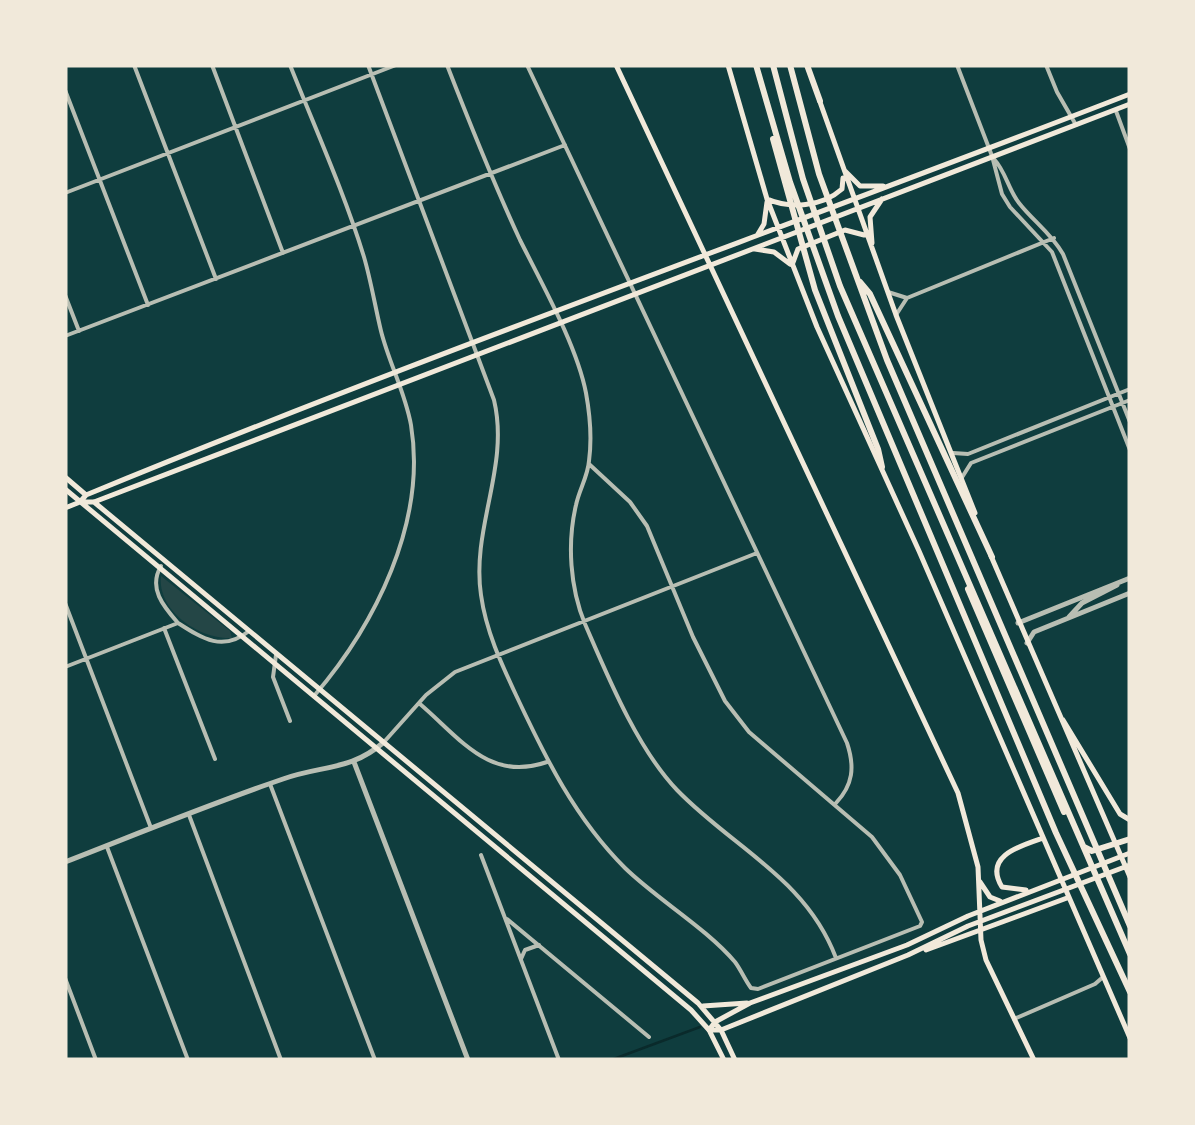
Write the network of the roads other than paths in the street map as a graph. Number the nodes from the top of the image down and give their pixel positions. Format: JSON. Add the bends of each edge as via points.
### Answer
{"nodes":[{"id":1,"x":134,"y":65,"type":"edge"},
{"id":2,"x":212,"y":65,"type":"edge"},
{"id":3,"x":290,"y":65,"type":"edge"},
{"id":4,"x":368,"y":65,"type":"edge"},
{"id":5,"x":396,"y":65,"type":"edge"},
{"id":6,"x":447,"y":65,"type":"edge"},
{"id":7,"x":528,"y":65,"type":"edge"},
{"id":8,"x":616,"y":65,"type":"edge"},
{"id":9,"x":728,"y":65,"type":"edge"},
{"id":10,"x":756,"y":65,"type":"edge"},
{"id":11,"x":773,"y":65,"type":"edge"},
{"id":12,"x":790,"y":65,"type":"edge"},
{"id":13,"x":809,"y":65,"type":"edge"},
{"id":14,"x":957,"y":65,"type":"edge"},
{"id":15,"x":1046,"y":65,"type":"edge"},
{"id":16,"x":372,"y":74,"type":"junction"},
{"id":17,"x":65,"y":90,"type":"edge"},
{"id":18,"x":1130,"y":94,"type":"edge"},
{"id":19,"x":304,"y":100,"type":"junction"},
{"id":20,"x":820,"y":101,"type":"joint"},
{"id":21,"x":1130,"y":104,"type":"edge"},
{"id":22,"x":1115,"y":110,"type":"junction"},
{"id":23,"x":1072,"y":117,"type":"junction"},
{"id":24,"x":1076,"y":124,"type":"junction"},
{"id":25,"x":235,"y":127,"type":"junction"},
{"id":26,"x":565,"y":145,"type":"junction"},
{"id":27,"x":1130,"y":148,"type":"edge"},
{"id":28,"x":168,"y":153,"type":"junction"},
{"id":29,"x":990,"y":153,"type":"junction"},
{"id":30,"x":842,"y":168,"type":"junction"},
{"id":31,"x":489,"y":174,"type":"junction"},
{"id":32,"x":99,"y":180,"type":"junction"},
{"id":33,"x":787,"y":183,"type":"junction"},
{"id":34,"x":890,"y":186,"type":"junction"},
{"id":35,"x":65,"y":193,"type":"edge"},
{"id":36,"x":883,"y":198,"type":"junction"},
{"id":37,"x":768,"y":199,"type":"junction"},
{"id":38,"x":420,"y":200,"type":"junction"},
{"id":39,"x":853,"y":200,"type":"junction"},
{"id":40,"x":856,"y":208,"type":"junction"},
{"id":41,"x":352,"y":226,"type":"junction"},
{"id":42,"x":777,"y":228,"type":"junction"},
{"id":43,"x":756,"y":236,"type":"junction"},
{"id":44,"x":867,"y":236,"type":"junction"},
{"id":45,"x":781,"y":238,"type":"junction"},
{"id":46,"x":1054,"y":238,"type":"junction"},
{"id":47,"x":1044,"y":241,"type":"junction"},
{"id":48,"x":752,"y":249,"type":"junction"},
{"id":49,"x":873,"y":251,"type":"junction"},
{"id":50,"x":283,"y":253,"type":"junction"},
{"id":51,"x":706,"y":255,"type":"junction"},
{"id":52,"x":710,"y":265,"type":"junction"},
{"id":53,"x":792,"y":266,"type":"junction"},
{"id":54,"x":856,"y":277,"type":"junction"},
{"id":55,"x":216,"y":279,"type":"junction"},
{"id":56,"x":629,"y":283,"type":"junction"},
{"id":57,"x":887,"y":291,"type":"junction"},
{"id":58,"x":634,"y":293,"type":"junction"},
{"id":59,"x":65,"y":295,"type":"edge"},
{"id":60,"x":907,"y":298,"type":"junction"},
{"id":61,"x":148,"y":305,"type":"junction"},
{"id":62,"x":555,"y":312,"type":"junction"},
{"id":63,"x":896,"y":316,"type":"junction"},
{"id":64,"x":559,"y":322,"type":"junction"},
{"id":65,"x":79,"y":331,"type":"junction"},
{"id":66,"x":65,"y":336,"type":"edge"},
{"id":67,"x":473,"y":343,"type":"junction"},
{"id":68,"x":477,"y":354,"type":"junction"},
{"id":69,"x":395,"y":372,"type":"junction"},
{"id":70,"x":400,"y":384,"type":"junction"},
{"id":71,"x":1130,"y":389,"type":"edge"},
{"id":72,"x":1119,"y":393,"type":"junction"},
{"id":73,"x":1110,"y":397,"type":"junction"},
{"id":74,"x":1130,"y":400,"type":"edge"},
{"id":75,"x":1123,"y":403,"type":"junction"},
{"id":76,"x":1114,"y":406,"type":"junction"},
{"id":77,"x":282,"y":418,"type":"junction"},
{"id":78,"x":1130,"y":422,"type":"edge"},
{"id":79,"x":286,"y":427,"type":"junction"},
{"id":80,"x":1015,"y":435,"type":"junction"},
{"id":81,"x":1019,"y":444,"type":"junction"},
{"id":82,"x":1130,"y":450,"type":"edge"},
{"id":83,"x":950,"y":452,"type":"junction"},
{"id":84,"x":182,"y":455,"type":"junction"},
{"id":85,"x":589,"y":464,"type":"junction"},
{"id":86,"x":186,"y":466,"type":"junction"},
{"id":87,"x":882,"y":467,"type":"junction"},
{"id":88,"x":920,"y":472,"type":"junction"},
{"id":89,"x":65,"y":478,"type":"edge"},
{"id":90,"x":961,"y":479,"type":"junction"},
{"id":91,"x":65,"y":489,"type":"edge"},
{"id":92,"x":86,"y":495,"type":"junction"},
{"id":93,"x":80,"y":502,"type":"junction"},
{"id":94,"x":94,"y":502,"type":"junction"},
{"id":95,"x":65,"y":508,"type":"edge"},
{"id":96,"x":757,"y":553,"type":"junction"},
{"id":97,"x":992,"y":557,"type":"junction"},
{"id":98,"x":165,"y":561,"type":"junction"},
{"id":99,"x":160,"y":568,"type":"junction"},
{"id":100,"x":1127,"y":579,"type":"edge"},
{"id":101,"x":672,"y":588,"type":"junction"},
{"id":102,"x":1130,"y":593,"type":"edge"},
{"id":103,"x":65,"y":603,"type":"edge"},
{"id":104,"x":1054,"y":609,"type":"junction"},
{"id":105,"x":1068,"y":617,"type":"junction"},
{"id":106,"x":1059,"y":620,"type":"junction"},
{"id":107,"x":584,"y":621,"type":"junction"},
{"id":108,"x":178,"y":622,"type":"junction"},
{"id":109,"x":1018,"y":623,"type":"junction"},
{"id":110,"x":164,"y":628,"type":"junction"},
{"id":111,"x":249,"y":631,"type":"junction"},
{"id":112,"x":242,"y":637,"type":"junction"},
{"id":113,"x":1027,"y":644,"type":"junction"},
{"id":114,"x":497,"y":653,"type":"junction"},
{"id":115,"x":276,"y":654,"type":"junction"},
{"id":116,"x":86,"y":658,"type":"junction"},
{"id":117,"x":274,"y":664,"type":"junction"},
{"id":118,"x":65,"y":666,"type":"edge"},
{"id":119,"x":320,"y":689,"type":"junction"},
{"id":120,"x":314,"y":696,"type":"junction"},
{"id":121,"x":1052,"y":702,"type":"junction"},
{"id":122,"x":419,"y":703,"type":"junction"},
{"id":123,"x":290,"y":721,"type":"dead end"},
{"id":124,"x":384,"y":742,"type":"junction"},
{"id":125,"x":376,"y":749,"type":"junction"},
{"id":126,"x":215,"y":759,"type":"dead end"},
{"id":127,"x":354,"y":762,"type":"junction"},
{"id":128,"x":547,"y":762,"type":"junction"},
{"id":129,"x":270,"y":784,"type":"junction"},
{"id":130,"x":836,"y":804,"type":"junction"},
{"id":131,"x":189,"y":815,"type":"junction"},
{"id":132,"x":1130,"y":820,"type":"edge"},
{"id":133,"x":151,"y":828,"type":"junction"},
{"id":134,"x":492,"y":832,"type":"junction"},
{"id":135,"x":1043,"y":838,"type":"junction"},
{"id":136,"x":1130,"y":839,"type":"edge"},
{"id":137,"x":486,"y":840,"type":"junction"},
{"id":138,"x":1076,"y":840,"type":"junction"},
{"id":139,"x":106,"y":846,"type":"junction"},
{"id":140,"x":1130,"y":852,"type":"edge"},
{"id":141,"x":481,"y":855,"type":"dead end"},
{"id":142,"x":65,"y":862,"type":"edge"},
{"id":143,"x":1130,"y":866,"type":"edge"},
{"id":144,"x":1088,"y":868,"type":"junction"},
{"id":145,"x":1130,"y":878,"type":"edge"},
{"id":146,"x":978,"y":879,"type":"junction"},
{"id":147,"x":1092,"y":879,"type":"junction"},
{"id":148,"x":1031,"y":890,"type":"junction"},
{"id":149,"x":1067,"y":898,"type":"junction"},
{"id":150,"x":1003,"y":901,"type":"junction"},
{"id":151,"x":980,"y":911,"type":"junction"},
{"id":152,"x":504,"y":916,"type":"junction"},
{"id":153,"x":980,"y":921,"type":"junction"},
{"id":154,"x":1130,"y":926,"type":"edge"},
{"id":155,"x":981,"y":930,"type":"junction"},
{"id":156,"x":612,"y":932,"type":"junction"},
{"id":157,"x":606,"y":939,"type":"junction"},
{"id":158,"x":538,"y":945,"type":"junction"},
{"id":159,"x":908,"y":955,"type":"junction"},
{"id":160,"x":836,"y":958,"type":"junction"},
{"id":161,"x":520,"y":959,"type":"junction"},
{"id":162,"x":1129,"y":959,"type":"edge"},
{"id":163,"x":843,"y":968,"type":"junction"},
{"id":164,"x":1103,"y":977,"type":"junction"},
{"id":165,"x":65,"y":978,"type":"edge"},
{"id":166,"x":847,"y":978,"type":"junction"},
{"id":167,"x":1130,"y":992,"type":"edge"},
{"id":168,"x":750,"y":1003,"type":"junction"},
{"id":169,"x":700,"y":1006,"type":"junction"},
{"id":170,"x":1014,"y":1019,"type":"junction"},
{"id":171,"x":716,"y":1022,"type":"junction"},
{"id":172,"x":709,"y":1030,"type":"junction"},
{"id":173,"x":720,"y":1030,"type":"junction"},
{"id":174,"x":649,"y":1037,"type":"dead end"},
{"id":175,"x":1130,"y":1038,"type":"edge"},
{"id":176,"x":96,"y":1060,"type":"edge"},
{"id":177,"x":188,"y":1060,"type":"edge"},
{"id":178,"x":281,"y":1060,"type":"edge"},
{"id":179,"x":375,"y":1060,"type":"edge"},
{"id":180,"x":468,"y":1060,"type":"edge"},
{"id":181,"x":559,"y":1060,"type":"edge"},
{"id":182,"x":724,"y":1060,"type":"edge"},
{"id":183,"x":735,"y":1060,"type":"edge"},
{"id":184,"x":1034,"y":1060,"type":"edge"}],
"edges":[{"from":1,"to":28,"type":"street"},
{"from":2,"to":25,"type":"street"},
{"from":3,"to":19,"type":"street"},
{"from":4,"to":16,"type":"street"},
{"from":5,"to":16,"type":"street"},
{"from":6,"to":31,"type":"street"},
{"from":7,"to":26,"type":"street"},
{"from":8,"to":51,"type":"main road"},
{"from":9,"to":37,"type":"main road"},
{"from":10,"to":33,"type":"highway"},
{"from":11,"to":88,"type":"highway","via":[[830,258]]},
{"from":12,"to":54,"type":"highway"},
{"from":13,"to":20,"type":"highway"},
{"from":14,"to":29,"type":"street"},
{"from":15,"to":23,"type":"street"},
{"from":16,"to":19,"type":"street"},
{"from":16,"to":38,"type":"street"},
{"from":17,"to":32,"type":"street"},
{"from":18,"to":23,"type":"main road"},
{"from":19,"to":25,"type":"street"},
{"from":19,"to":41,"type":"street"},
{"from":20,"to":30,"type":"main road"},
{"from":21,"to":22,"type":"main road"},
{"from":22,"to":24,"type":"main road"},
{"from":22,"to":27,"type":"street"},
{"from":23,"to":24,"type":"street"},
{"from":23,"to":29,"type":"main road"},
{"from":24,"to":29,"type":"main road"},
{"from":25,"to":28,"type":"street"},
{"from":25,"to":50,"type":"street"},
{"from":26,"to":31,"type":"street"},
{"from":26,"to":56,"type":"street"},
{"from":28,"to":32,"type":"street"},
{"from":28,"to":55,"type":"street"},
{"from":29,"to":34,"type":"main road"},
{"from":29,"to":36,"type":"main road"},
{"from":29,"to":46,"type":"street","via":[[1020,205]]},
{"from":29,"to":47,"type":"street","via":[[1010,207]]},
{"from":30,"to":34,"type":"main road","via":[[860,186]]},
{"from":30,"to":37,"type":"main road","via":[[844,184],[833,197],[788,208]]},
{"from":30,"to":39,"type":"main road"},
{"from":31,"to":38,"type":"street"},
{"from":31,"to":62,"type":"street"},
{"from":32,"to":35,"type":"street"},
{"from":32,"to":61,"type":"street"},
{"from":33,"to":87,"type":"highway","via":[[808,266]]},
{"from":33,"to":167,"type":"highway","via":[[1048,815]]},
{"from":34,"to":39,"type":"main road"},
{"from":36,"to":40,"type":"main road"},
{"from":36,"to":49,"type":"main road","via":[[869,222]]},
{"from":37,"to":42,"type":"main road"},
{"from":37,"to":43,"type":"main road"},
{"from":38,"to":41,"type":"street"},
{"from":38,"to":67,"type":"street"},
{"from":39,"to":40,"type":"main road"},
{"from":39,"to":42,"type":"main road"},
{"from":40,"to":44,"type":"main road"},
{"from":40,"to":45,"type":"main road"},
{"from":41,"to":50,"type":"street"},
{"from":41,"to":69,"type":"street"},
{"from":42,"to":43,"type":"main road"},
{"from":42,"to":45,"type":"main road"},
{"from":43,"to":51,"type":"main road"},
{"from":44,"to":49,"type":"main road"},
{"from":44,"to":53,"type":"main road","via":[[845,230],[798,249]]},
{"from":45,"to":48,"type":"main road"},
{"from":45,"to":53,"type":"main road"},
{"from":46,"to":47,"type":"street"},
{"from":46,"to":72,"type":"street"},
{"from":47,"to":60,"type":"street"},
{"from":47,"to":73,"type":"street"},
{"from":48,"to":52,"type":"main road"},
{"from":48,"to":53,"type":"main road","via":[[774,252]]},
{"from":49,"to":57,"type":"main road"},
{"from":50,"to":55,"type":"street"},
{"from":51,"to":52,"type":"main road"},
{"from":51,"to":56,"type":"main road"},
{"from":52,"to":58,"type":"main road"},
{"from":52,"to":146,"type":"main road","via":[[958,793]]},
{"from":53,"to":87,"type":"main road"},
{"from":54,"to":97,"type":"highway","via":[[870,294]]},
{"from":54,"to":154,"type":"highway"},
{"from":55,"to":61,"type":"street"},
{"from":56,"to":58,"type":"street"},
{"from":56,"to":62,"type":"main road"},
{"from":57,"to":60,"type":"street"},
{"from":57,"to":63,"type":"main road"},
{"from":58,"to":64,"type":"main road"},
{"from":58,"to":96,"type":"street"},
{"from":59,"to":65,"type":"street"},
{"from":60,"to":63,"type":"street"},
{"from":61,"to":65,"type":"street"},
{"from":62,"to":64,"type":"street"},
{"from":62,"to":67,"type":"main road"},
{"from":63,"to":83,"type":"main road"},
{"from":64,"to":68,"type":"main road"},
{"from":64,"to":85,"type":"street","via":[[586,396]]},
{"from":65,"to":66,"type":"street"},
{"from":67,"to":68,"type":"street"},
{"from":67,"to":69,"type":"main road"},
{"from":68,"to":70,"type":"main road"},
{"from":68,"to":114,"type":"street","via":[[499,423],[497,471],[479,551],[480,591]]},
{"from":69,"to":70,"type":"street"},
{"from":69,"to":77,"type":"main road"},
{"from":70,"to":79,"type":"main road"},
{"from":70,"to":119,"type":"street","via":[[414,445],[405,524],[372,612]]},
{"from":71,"to":72,"type":"street"},
{"from":72,"to":73,"type":"street"},
{"from":72,"to":75,"type":"street"},
{"from":73,"to":76,"type":"street"},
{"from":73,"to":80,"type":"street"},
{"from":74,"to":75,"type":"street"},
{"from":75,"to":76,"type":"street"},
{"from":75,"to":78,"type":"street"},
{"from":76,"to":81,"type":"street"},
{"from":76,"to":82,"type":"street"},
{"from":77,"to":79,"type":"main road"},
{"from":77,"to":84,"type":"main road"},
{"from":79,"to":86,"type":"main road"},
{"from":80,"to":81,"type":"street"},
{"from":80,"to":83,"type":"street","via":[[968,454]]},
{"from":81,"to":90,"type":"street","via":[[971,463]]},
{"from":83,"to":90,"type":"main road"},
{"from":84,"to":86,"type":"main road"},
{"from":84,"to":92,"type":"main road"},
{"from":85,"to":101,"type":"street","via":[[647,526]]},
{"from":85,"to":107,"type":"street","via":[[572,533]]},
{"from":86,"to":94,"type":"main road"},
{"from":87,"to":135,"type":"main road"},
{"from":88,"to":138,"type":"highway"},
{"from":88,"to":162,"type":"highway"},
{"from":89,"to":92,"type":"main road"},
{"from":90,"to":97,"type":"main road"},
{"from":91,"to":93,"type":"main road"},
{"from":92,"to":93,"type":"main road"},
{"from":92,"to":94,"type":"main road"},
{"from":93,"to":94,"type":"main road"},
{"from":93,"to":95,"type":"main road"},
{"from":93,"to":99,"type":"main road"},
{"from":94,"to":98,"type":"main road"},
{"from":96,"to":101,"type":"street"},
{"from":96,"to":130,"type":"street","via":[[850,750],[851,779]]},
{"from":97,"to":109,"type":"main road"},
{"from":98,"to":99,"type":"street"},
{"from":98,"to":111,"type":"main road"},
{"from":99,"to":108,"type":"street","via":[[157,592]]},
{"from":99,"to":112,"type":"main road"},
{"from":100,"to":104,"type":"street"},
{"from":100,"to":105,"type":"street"},
{"from":101,"to":107,"type":"street"},
{"from":101,"to":130,"type":"street","via":[[717,685],[749,732]]},
{"from":102,"to":105,"type":"street"},
{"from":103,"to":116,"type":"street"},
{"from":104,"to":106,"type":"street"},
{"from":104,"to":109,"type":"street"},
{"from":105,"to":106,"type":"street"},
{"from":106,"to":113,"type":"street","via":[[1034,632]]},
{"from":107,"to":114,"type":"street"},
{"from":107,"to":160,"type":"street","via":[[660,769],[695,808],[804,900]]},
{"from":108,"to":110,"type":"street"},
{"from":108,"to":112,"type":"street","via":[[213,642]]},
{"from":109,"to":113,"type":"main road"},
{"from":110,"to":116,"type":"street"},
{"from":110,"to":126,"type":"street"},
{"from":111,"to":112,"type":"street"},
{"from":111,"to":115,"type":"main road"},
{"from":112,"to":117,"type":"main road"},
{"from":113,"to":121,"type":"main road"},
{"from":114,"to":122,"type":"street","via":[[455,672]]},
{"from":114,"to":128,"type":"street"},
{"from":115,"to":117,"type":"street"},
{"from":115,"to":119,"type":"main road"},
{"from":116,"to":118,"type":"street"},
{"from":116,"to":133,"type":"street"},
{"from":117,"to":120,"type":"main road"},
{"from":117,"to":123,"type":"street"},
{"from":119,"to":120,"type":"street"},
{"from":119,"to":124,"type":"main road"},
{"from":120,"to":125,"type":"main road"},
{"from":121,"to":132,"type":"main road","via":[[1120,814]]},
{"from":121,"to":145,"type":"main road"},
{"from":122,"to":124,"type":"street"},
{"from":122,"to":128,"type":"street","via":[[492,764],[518,770]]},
{"from":124,"to":125,"type":"street"},
{"from":124,"to":134,"type":"main road"},
{"from":125,"to":127,"type":"street"},
{"from":125,"to":137,"type":"main road"},
{"from":127,"to":129,"type":"street"},
{"from":127,"to":180,"type":"street"},
{"from":128,"to":160,"type":"street","via":[[611,853],[732,959],[754,990]]},
{"from":129,"to":131,"type":"street"},
{"from":129,"to":179,"type":"street"},
{"from":130,"to":160,"type":"street","via":[[886,856],[922,922]]},
{"from":131,"to":133,"type":"street"},
{"from":131,"to":178,"type":"street"},
{"from":133,"to":139,"type":"street"},
{"from":134,"to":137,"type":"main road"},
{"from":134,"to":156,"type":"main road"},
{"from":135,"to":148,"type":"main road","via":[[1006,852],[996,870],[1004,889]]},
{"from":135,"to":149,"type":"main road"},
{"from":136,"to":138,"type":"highway","via":[[1092,851]]},
{"from":137,"to":157,"type":"main road"},
{"from":138,"to":144,"type":"highway"},
{"from":139,"to":142,"type":"street"},
{"from":139,"to":177,"type":"street"},
{"from":140,"to":144,"type":"main road"},
{"from":141,"to":152,"type":"street"},
{"from":143,"to":147,"type":"main road"},
{"from":144,"to":147,"type":"highway"},
{"from":144,"to":148,"type":"main road"},
{"from":146,"to":150,"type":"main road","via":[[990,897]]},
{"from":146,"to":151,"type":"main road"},
{"from":147,"to":153,"type":"main road"},
{"from":147,"to":162,"type":"highway"},
{"from":148,"to":150,"type":"main road"},
{"from":149,"to":155,"type":"main road"},
{"from":149,"to":164,"type":"main road"},
{"from":150,"to":151,"type":"main road"},
{"from":151,"to":153,"type":"main road"},
{"from":151,"to":163,"type":"main road"},
{"from":152,"to":158,"type":"street"},
{"from":152,"to":161,"type":"street"},
{"from":153,"to":155,"type":"main road"},
{"from":153,"to":159,"type":"main road"},
{"from":155,"to":159,"type":"main road"},
{"from":155,"to":170,"type":"main road","via":[[986,960]]},
{"from":156,"to":157,"type":"main road"},
{"from":156,"to":169,"type":"main road"},
{"from":157,"to":172,"type":"main road"},
{"from":158,"to":161,"type":"street"},
{"from":158,"to":174,"type":"street"},
{"from":159,"to":166,"type":"main road"},
{"from":161,"to":181,"type":"street"},
{"from":163,"to":166,"type":"main road"},
{"from":163,"to":168,"type":"main road"},
{"from":164,"to":170,"type":"street"},
{"from":164,"to":175,"type":"main road"},
{"from":165,"to":176,"type":"street"},
{"from":166,"to":173,"type":"main road"},
{"from":168,"to":169,"type":"main road"},
{"from":168,"to":171,"type":"main road"},
{"from":169,"to":171,"type":"main road"},
{"from":170,"to":184,"type":"main road"},
{"from":171,"to":172,"type":"main road"},
{"from":171,"to":173,"type":"main road"},
{"from":172,"to":173,"type":"main road"},
{"from":172,"to":182,"type":"main road"},
{"from":173,"to":183,"type":"main road"}]}
